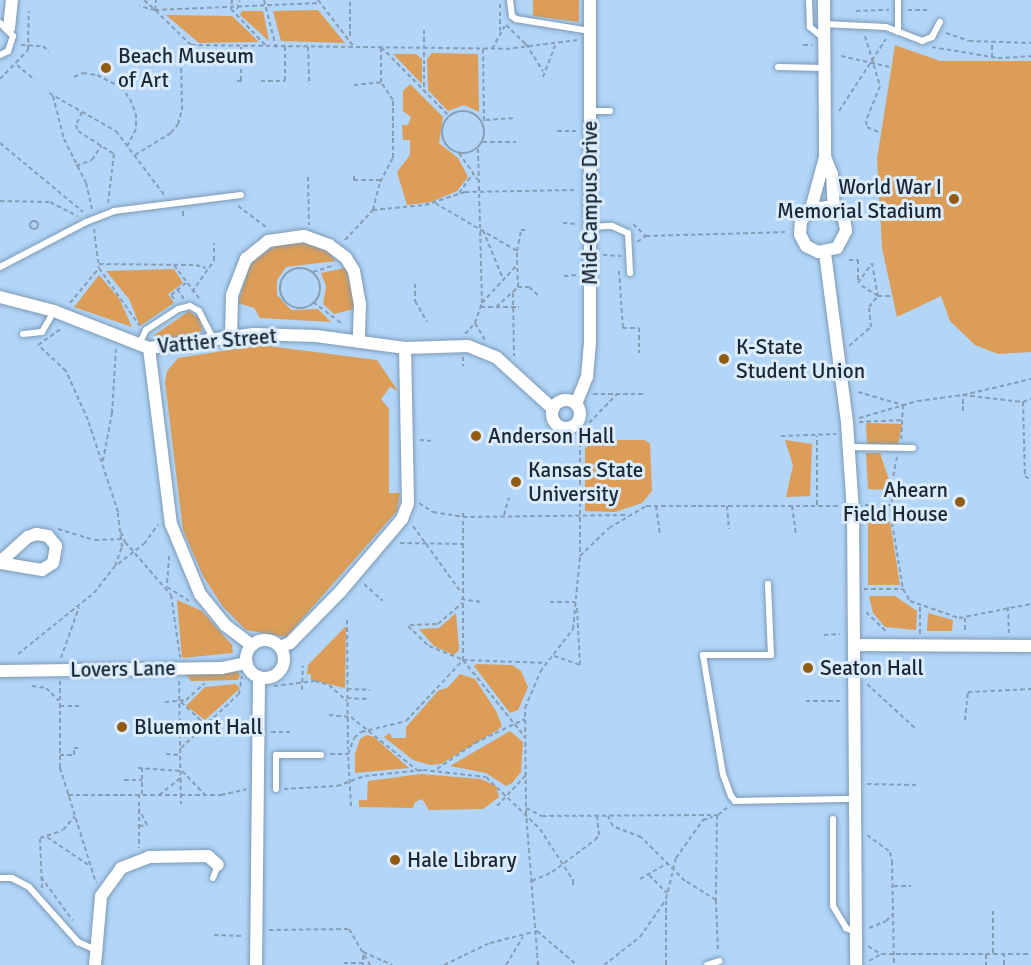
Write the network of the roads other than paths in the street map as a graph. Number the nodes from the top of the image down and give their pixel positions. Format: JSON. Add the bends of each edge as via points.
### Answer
{"nodes":[{"id":1,"x":12,"y":0,"type":"edge"},
{"id":2,"x":510,"y":0,"type":"edge"},
{"id":3,"x":590,"y":0,"type":"edge"},
{"id":4,"x":809,"y":0,"type":"edge"},
{"id":5,"x":824,"y":0,"type":"edge"},
{"id":6,"x":898,"y":0,"type":"edge"},
{"id":7,"x":940,"y":22,"type":"dead end"},
{"id":8,"x":824,"y":24,"type":"junction"},
{"id":9,"x":4,"y":26,"type":"edge"},
{"id":10,"x":898,"y":32,"type":"junction"},
{"id":11,"x":585,"y":36,"type":"junction"},
{"id":12,"x":821,"y":42,"type":"junction"},
{"id":13,"x":0,"y":55,"type":"edge"},
{"id":14,"x":777,"y":67,"type":"dead end"},
{"id":15,"x":825,"y":68,"type":"junction"},
{"id":16,"x":590,"y":111,"type":"junction"},
{"id":17,"x":610,"y":111,"type":"dead end"},
{"id":18,"x":825,"y":157,"type":"junction"},
{"id":19,"x":241,"y":195,"type":"dead end"},
{"id":20,"x":816,"y":207,"type":"junction"},
{"id":21,"x":834,"y":209,"type":"junction"},
{"id":22,"x":585,"y":226,"type":"junction"},
{"id":23,"x":825,"y":252,"type":"junction"},
{"id":24,"x":0,"y":267,"type":"edge"},
{"id":25,"x":630,"y":273,"type":"dead end"},
{"id":26,"x":0,"y":297,"type":"edge"},
{"id":27,"x":54,"y":311,"type":"junction"},
{"id":28,"x":23,"y":334,"type":"dead end"},
{"id":29,"x":231,"y":337,"type":"junction"},
{"id":30,"x":213,"y":340,"type":"junction"},
{"id":31,"x":359,"y":342,"type":"junction"},
{"id":32,"x":144,"y":346,"type":"junction"},
{"id":33,"x":405,"y":348,"type":"junction"},
{"id":34,"x":576,"y":404,"type":"junction"},
{"id":35,"x":553,"y":409,"type":"junction"},
{"id":36,"x":849,"y":447,"type":"junction"},
{"id":37,"x":913,"y":448,"type":"dead end"},
{"id":38,"x":0,"y":562,"type":"edge"},
{"id":39,"x":768,"y":584,"type":"dead end"},
{"id":40,"x":252,"y":645,"type":"junction"},
{"id":41,"x":854,"y":645,"type":"junction"},
{"id":42,"x":1031,"y":646,"type":"edge"},
{"id":43,"x":280,"y":647,"type":"junction"},
{"id":44,"x":243,"y":667,"type":"junction"},
{"id":45,"x":0,"y":671,"type":"edge"},
{"id":46,"x":259,"y":678,"type":"junction"},
{"id":47,"x":321,"y":755,"type":"road end"},
{"id":48,"x":276,"y":789,"type":"road end"},
{"id":49,"x":855,"y":799,"type":"junction"},
{"id":50,"x":833,"y":819,"type":"dead end"},
{"id":51,"x":218,"y":865,"type":"joint"},
{"id":52,"x":0,"y":878,"type":"edge"},
{"id":53,"x":213,"y":878,"type":"dead end"},
{"id":54,"x":856,"y":932,"type":"junction"},
{"id":55,"x":96,"y":950,"type":"junction"},
{"id":56,"x":719,"y":961,"type":"road end"},
{"id":57,"x":95,"y":965,"type":"edge"},
{"id":58,"x":256,"y":965,"type":"edge"},
{"id":59,"x":707,"y":965,"type":"edge"},
{"id":60,"x":856,"y":965,"type":"edge"}],
"edges":[{"from":1,"to":9,"type":"street"},
{"from":2,"to":11,"type":"lane","via":[[512,16]]},
{"from":3,"to":11,"type":"street","name":"Mid-Campus Drive"},
{"from":4,"to":12,"type":"lane","via":[[810,27]]},
{"from":5,"to":8,"type":"street"},
{"from":6,"to":10,"type":"lane"},
{"from":7,"to":10,"type":"lane","via":[[937,31],[926,40]]},
{"from":8,"to":10,"type":"lane","via":[[868,25]]},
{"from":8,"to":12,"type":"street"},
{"from":9,"to":13,"type":"lane","via":[[12,45]]},
{"from":11,"to":16,"type":"street","name":"Mid-Campus Drive"},
{"from":12,"to":15,"type":"street"},
{"from":14,"to":15,"type":"lane"},
{"from":15,"to":18,"type":"street"},
{"from":16,"to":17,"type":"lane"},
{"from":16,"to":22,"type":"street","name":"Mid-Campus Drive"},
{"from":18,"to":20,"type":"street"},
{"from":18,"to":21,"type":"street","via":[[832,174]]},
{"from":19,"to":24,"type":"lane","via":[[108,213]]},
{"from":20,"to":21,"type":"street"},
{"from":20,"to":23,"type":"street","via":[[801,221],[800,234],[812,250]]},
{"from":21,"to":23,"type":"street","via":[[844,218],[846,231],[842,243]]},
{"from":22,"to":25,"type":"lane","via":[[612,226],[628,233]]},
{"from":22,"to":34,"type":"street","name":"Mid-Campus Drive","via":[[587,377]]},
{"from":23,"to":36,"type":"street"},
{"from":26,"to":27,"type":"street","name":"Vattier Street"},
{"from":27,"to":28,"type":"lane","via":[[42,332]]},
{"from":27,"to":32,"type":"street","name":"Vattier Street"},
{"from":29,"to":30,"type":"street","name":"Vattier Street"},
{"from":29,"to":31,"type":"street","name":"Vattier Street","via":[[316,336]]},
{"from":29,"to":31,"type":"street","via":[[232,295],[246,259],[268,242],[304,236],[335,249],[354,271],[360,296]]},
{"from":30,"to":32,"type":"street","name":"Vattier Street"},
{"from":30,"to":32,"type":"lane","via":[[199,311],[190,306],[178,309],[146,330]]},
{"from":31,"to":33,"type":"street","name":"Vattier Street"},
{"from":32,"to":40,"type":"street","via":[[171,524],[201,594],[225,625]]},
{"from":33,"to":35,"type":"street","name":"Mid-Campus Drive","via":[[468,346],[483,350]]},
{"from":33,"to":43,"type":"street","via":[[408,503],[402,519],[340,592],[290,643]]},
{"from":34,"to":35,"type":"street","via":[[563,400]]},
{"from":34,"to":35,"type":"street","name":"Mid-Campus Drive","via":[[579,421],[568,428],[555,423]]},
{"from":36,"to":37,"type":"lane"},
{"from":36,"to":41,"type":"street"},
{"from":38,"to":38,"type":"street","via":[[28,537],[50,538],[56,555],[47,567],[35,570]]},
{"from":39,"to":49,"type":"lane","via":[[771,655],[703,655],[723,774],[731,796],[735,801]]},
{"from":40,"to":43,"type":"street","via":[[266,640]]},
{"from":40,"to":44,"type":"street"},
{"from":41,"to":42,"type":"street"},
{"from":41,"to":49,"type":"street"},
{"from":43,"to":46,"type":"street","via":[[285,658],[281,670],[271,678]]},
{"from":44,"to":45,"type":"street","name":"Lovers Lane"},
{"from":44,"to":46,"type":"street"},
{"from":46,"to":58,"type":"street"},
{"from":47,"to":48,"type":"lane","via":[[276,755]]},
{"from":49,"to":54,"type":"street"},
{"from":50,"to":54,"type":"lane","via":[[833,906],[846,928]]},
{"from":51,"to":53,"type":"lane"},
{"from":51,"to":55,"type":"street","via":[[208,856],[149,857],[122,868],[102,896]]},
{"from":52,"to":55,"type":"lane","via":[[12,878],[28,887],[78,942]]},
{"from":54,"to":60,"type":"street"},
{"from":55,"to":57,"type":"street"},
{"from":56,"to":59,"type":"lane"}]}
